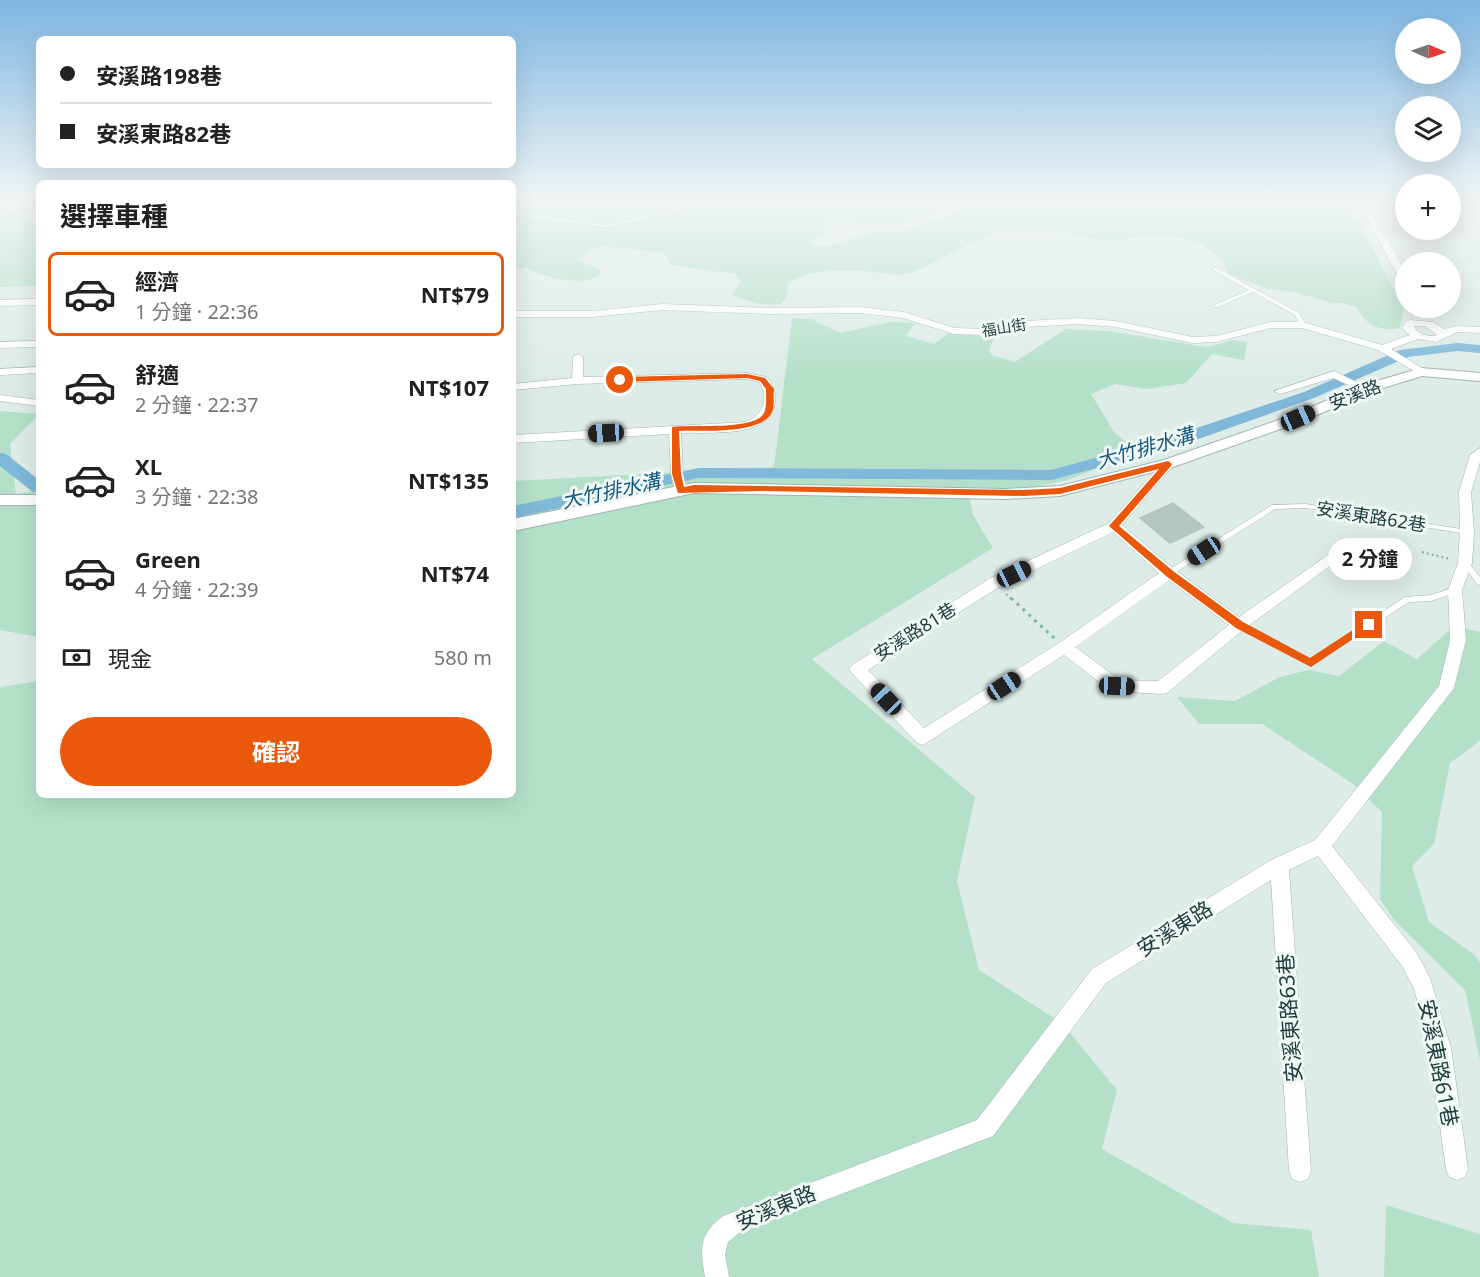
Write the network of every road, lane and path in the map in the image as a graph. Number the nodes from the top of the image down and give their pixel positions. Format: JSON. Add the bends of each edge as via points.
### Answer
{"nodes":[{"id":1,"x":1215,"y":269,"type":"dead end"},
{"id":2,"x":1252,"y":290,"type":"junction"},
{"id":3,"x":36,"y":302,"type":"edge"},
{"id":4,"x":0,"y":303,"type":"edge"},
{"id":5,"x":1216,"y":306,"type":"dead end"},
{"id":6,"x":516,"y":314,"type":"edge"},
{"id":7,"x":1424,"y":318,"type":"edge"},
{"id":8,"x":1427,"y":324,"type":"junction"},
{"id":9,"x":1303,"y":325,"type":"junction"},
{"id":10,"x":1480,"y":330,"type":"edge"},
{"id":11,"x":1443,"y":333,"type":"junction"},
{"id":12,"x":1418,"y":336,"type":"junction"},
{"id":13,"x":1480,"y":338,"type":"edge"},
{"id":14,"x":36,"y":344,"type":"edge"},
{"id":15,"x":0,"y":345,"type":"edge"},
{"id":16,"x":1382,"y":348,"type":"junction"},
{"id":17,"x":579,"y":357,"type":"dead end"},
{"id":18,"x":36,"y":370,"type":"edge"},
{"id":19,"x":0,"y":372,"type":"edge"},
{"id":20,"x":1421,"y":372,"type":"junction"},
{"id":21,"x":1480,"y":377,"type":"edge"},
{"id":22,"x":577,"y":381,"type":"junction"},
{"id":23,"x":516,"y":387,"type":"edge"},
{"id":24,"x":1361,"y":387,"type":"junction"},
{"id":25,"x":1280,"y":391,"type":"dead end"},
{"id":26,"x":0,"y":398,"type":"edge"},
{"id":27,"x":36,"y":403,"type":"edge"},
{"id":28,"x":675,"y":429,"type":"junction"},
{"id":29,"x":516,"y":439,"type":"edge"},
{"id":30,"x":1480,"y":452,"type":"edge"},
{"id":31,"x":1168,"y":464,"type":"junction"},
{"id":32,"x":679,"y":483,"type":"junction"},
{"id":33,"x":0,"y":500,"type":"edge"},
{"id":34,"x":36,"y":501,"type":"edge"},
{"id":35,"x":1274,"y":507,"type":"joint"},
{"id":36,"x":516,"y":525,"type":"edge"},
{"id":37,"x":1113,"y":526,"type":"junction"},
{"id":38,"x":1467,"y":532,"type":"junction"},
{"id":39,"x":1353,"y":544,"type":"dead end"},
{"id":40,"x":1422,"y":552,"type":"dead end"},
{"id":41,"x":1465,"y":563,"type":"junction"},
{"id":42,"x":1169,"y":573,"type":"junction"},
{"id":43,"x":1480,"y":582,"type":"edge"},
{"id":44,"x":994,"y":583,"type":"junction"},
{"id":45,"x":1455,"y":590,"type":"junction"},
{"id":46,"x":1239,"y":625,"type":"junction"},
{"id":47,"x":1064,"y":647,"type":"junction"},
{"id":48,"x":1321,"y":846,"type":"junction"},
{"id":49,"x":1279,"y":865,"type":"junction"},
{"id":50,"x":1457,"y":1169,"type":"dead end"},
{"id":51,"x":1300,"y":1171,"type":"dead end"},
{"id":52,"x":717,"y":1277,"type":"edge"}],
"edges":[{"from":1,"to":2,"type":"lane"},
{"from":2,"to":5,"type":"lane"},
{"from":2,"to":9,"type":"lane","via":[[1298,315]]},
{"from":3,"to":4,"type":"street"},
{"from":6,"to":9,"type":"street","name":"福山街","via":[[593,314],[662,307],[860,310],[904,315],[954,331],[986,332],[1026,324],[1078,321],[1204,340],[1271,325]]},
{"from":7,"to":8,"type":"street"},
{"from":8,"to":11,"type":"street"},
{"from":8,"to":12,"type":"street","via":[[1407,325]]},
{"from":9,"to":16,"type":"street","name":"福山街"},
{"from":10,"to":11,"type":"street"},
{"from":11,"to":12,"type":"street","via":[[1437,340]]},
{"from":11,"to":13,"type":"street"},
{"from":12,"to":16,"type":"street"},
{"from":14,"to":15,"type":"street"},
{"from":16,"to":20,"type":"street","name":"福山街"},
{"from":17,"to":22,"type":"street"},
{"from":18,"to":19,"type":"street"},
{"from":20,"to":21,"type":"street"},
{"from":20,"to":24,"type":"street","name":"安溪路"},
{"from":22,"to":23,"type":"street"},
{"from":22,"to":28,"type":"street","via":[[747,376],[763,379],[770,389],[768,412],[761,421],[747,426]]},
{"from":24,"to":25,"type":"street","via":[[1334,374]]},
{"from":24,"to":31,"type":"street","name":"安溪路","via":[[1298,418]]},
{"from":26,"to":27,"type":"street"},
{"from":28,"to":29,"type":"street"},
{"from":28,"to":32,"type":"street"},
{"from":30,"to":38,"type":"street","name":"安溪東路","via":[[1465,492]]},
{"from":31,"to":32,"type":"street","name":"安溪路","via":[[1060,491],[1006,494],[694,488]]},
{"from":31,"to":37,"type":"street","name":"安溪路81巷"},
{"from":32,"to":36,"type":"street","name":"安溪路"},
{"from":33,"to":34,"type":"street"},
{"from":35,"to":38,"type":"lane","name":"安溪東路62巷","via":[[1306,506]]},
{"from":35,"to":42,"type":"lane","name":"安溪路81巷"},
{"from":37,"to":42,"type":"street"},
{"from":37,"to":44,"type":"street","name":"安溪路81巷"},
{"from":38,"to":41,"type":"street","name":"安溪東路"},
{"from":39,"to":46,"type":"street"},
{"from":40,"to":41,"type":"path"},
{"from":41,"to":43,"type":"lane"},
{"from":41,"to":45,"type":"street","name":"安溪東路"},
{"from":42,"to":46,"type":"street"},
{"from":42,"to":47,"type":"street","name":"安溪路81巷"},
{"from":44,"to":47,"type":"path"},
{"from":44,"to":47,"type":"street","name":"安溪路81巷","via":[[857,669],[923,738]]},
{"from":45,"to":46,"type":"lane","via":[[1431,598],[1408,599],[1311,663]]},
{"from":45,"to":48,"type":"street","name":"安溪東路","via":[[1458,640],[1446,688]]},
{"from":46,"to":47,"type":"street","via":[[1161,688],[1117,686]]},
{"from":48,"to":49,"type":"street","name":"安溪東路"},
{"from":48,"to":50,"type":"street","name":"安溪東路61巷","via":[[1408,959],[1423,985],[1440,1048]]},
{"from":49,"to":51,"type":"street","name":"安溪東路63巷"},
{"from":49,"to":52,"type":"street","name":"安溪東路","via":[[1099,976],[985,1128],[731,1224],[717,1235],[713,1254]]}]}
